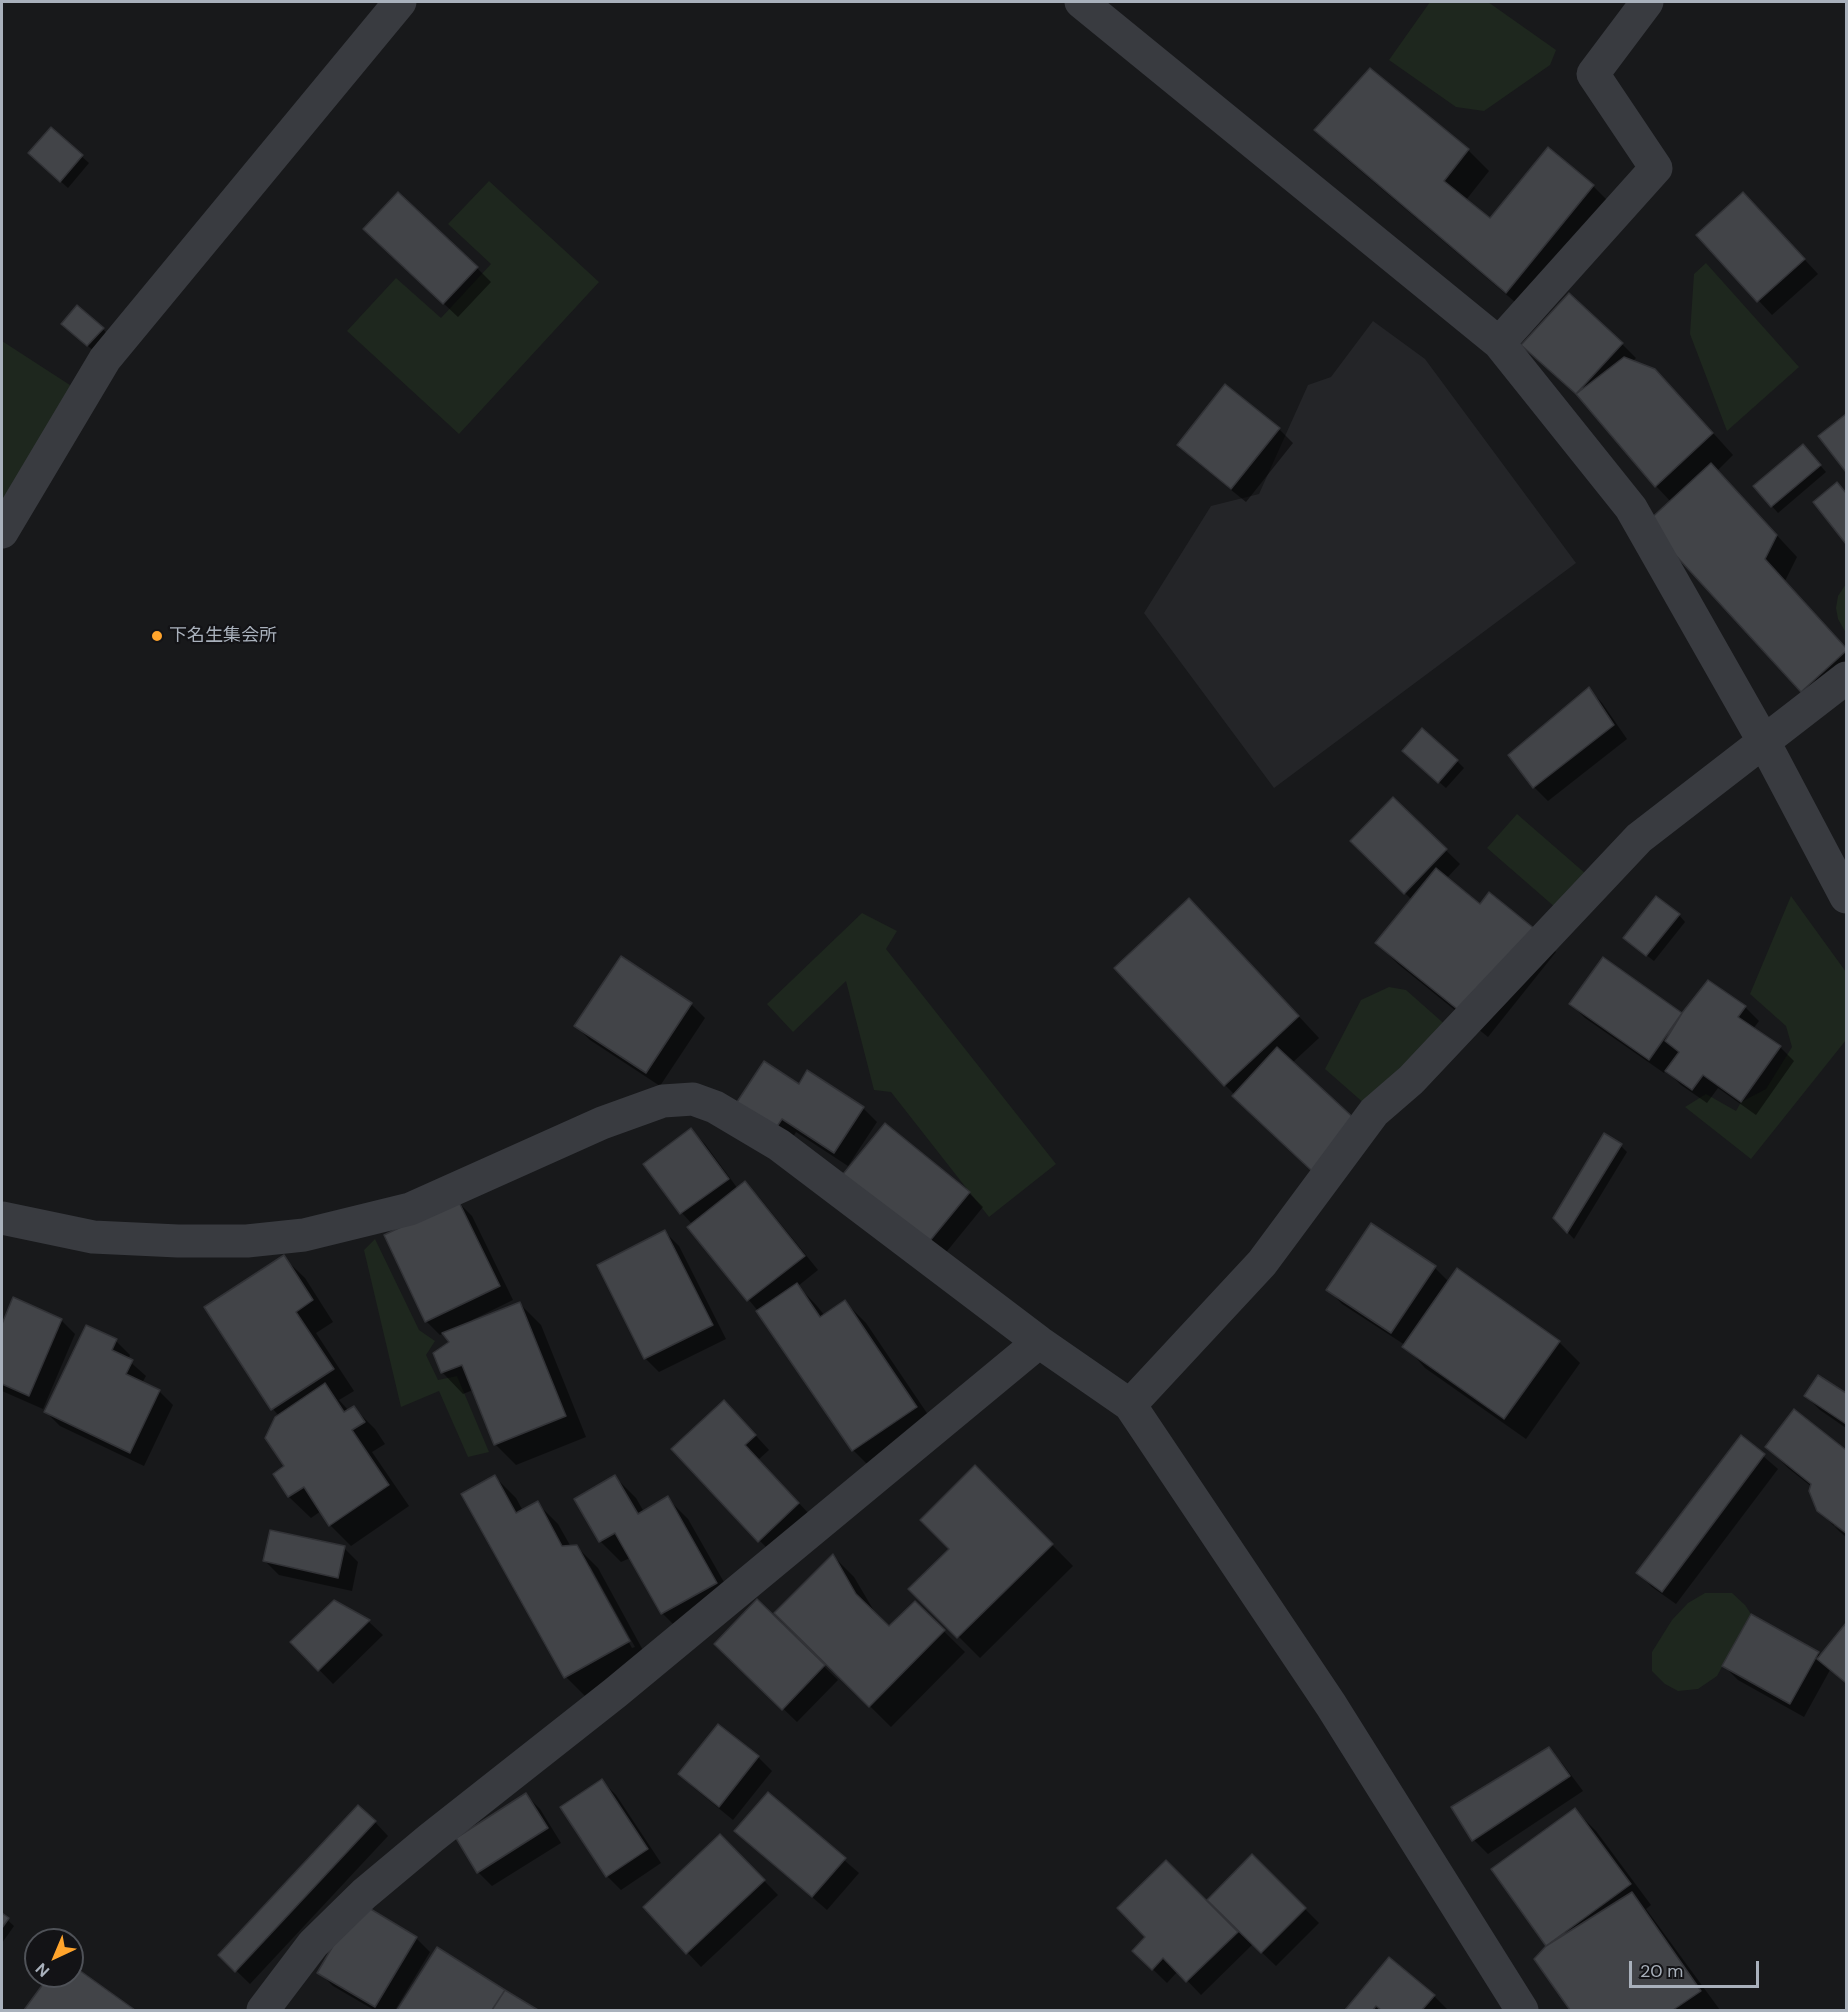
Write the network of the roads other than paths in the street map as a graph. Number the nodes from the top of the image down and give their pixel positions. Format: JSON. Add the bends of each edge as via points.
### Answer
{"nodes":[{"id":1,"x":400,"y":2,"type":"edge"},
{"id":2,"x":1081,"y":2,"type":"edge"},
{"id":3,"x":1647,"y":2,"type":"edge"},
{"id":4,"x":1499,"y":344,"type":"junction"},
{"id":5,"x":2,"y":532,"type":"edge"},
{"id":6,"x":1846,"y":678,"type":"edge"},
{"id":7,"x":1764,"y":742,"type":"junction"},
{"id":8,"x":1846,"y":897,"type":"edge"},
{"id":9,"x":2,"y":1218,"type":"edge"},
{"id":10,"x":1039,"y":1342,"type":"junction"},
{"id":11,"x":1130,"y":1405,"type":"junction"},
{"id":12,"x":263,"y":2010,"type":"edge"},
{"id":13,"x":1522,"y":2010,"type":"edge"}],
"edges":[{"from":1,"to":5,"type":"street","via":[[105,359]]},
{"from":2,"to":4,"type":"street"},
{"from":3,"to":4,"type":"street","via":[[1593,74],[1656,168]]},
{"from":4,"to":7,"type":"street","via":[[1631,508]]},
{"from":6,"to":7,"type":"street"},
{"from":7,"to":8,"type":"street"},
{"from":7,"to":11,"type":"street","via":[[1639,838],[1411,1080],[1374,1112],[1262,1263]]},
{"from":9,"to":10,"type":"street","via":[[93,1237],[247,1241],[304,1235],[410,1209],[602,1123],[663,1101],[693,1099],[715,1107],[779,1145]]},
{"from":10,"to":11,"type":"street"},
{"from":10,"to":12,"type":"street","via":[[615,1693],[364,1894],[313,1944]]},
{"from":11,"to":13,"type":"street","via":[[1330,1705]]}]}
